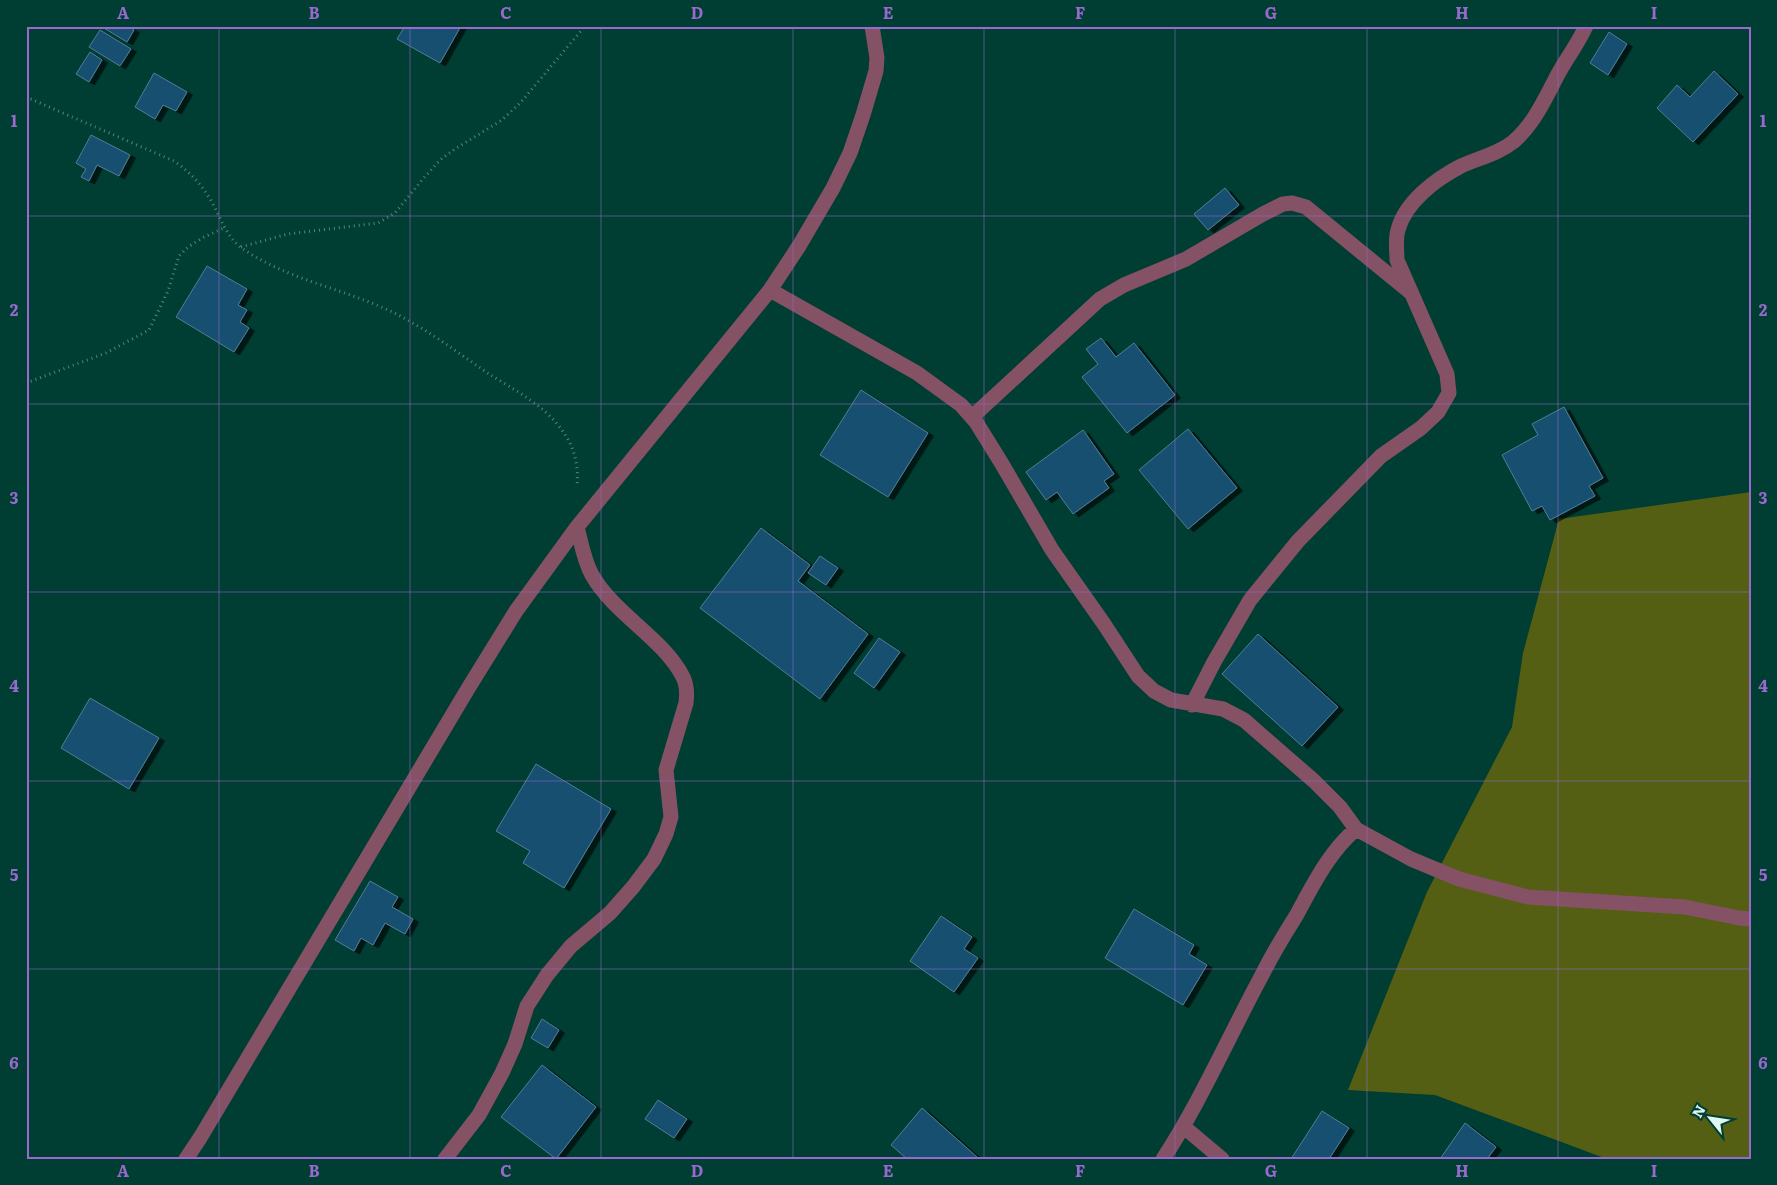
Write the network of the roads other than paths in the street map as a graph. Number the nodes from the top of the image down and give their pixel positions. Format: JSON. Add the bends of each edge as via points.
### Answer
{"nodes":[{"id":1,"x":872,"y":26,"type":"edge"},
{"id":2,"x":1586,"y":26,"type":"edge"},
{"id":3,"x":770,"y":290,"type":"junction"},
{"id":4,"x":1410,"y":292,"type":"junction"},
{"id":5,"x":972,"y":417,"type":"junction"},
{"id":6,"x":577,"y":527,"type":"junction"},
{"id":7,"x":1192,"y":705,"type":"junction"},
{"id":8,"x":1356,"y":829,"type":"junction"},
{"id":9,"x":1751,"y":919,"type":"edge"},
{"id":10,"x":1184,"y":1127,"type":"junction"},
{"id":11,"x":186,"y":1159,"type":"edge"},
{"id":12,"x":445,"y":1159,"type":"edge"},
{"id":13,"x":1163,"y":1159,"type":"edge"},
{"id":14,"x":1222,"y":1159,"type":"edge"}],
"edges":[{"from":1,"to":3,"type":"street","via":[[876,71],[850,153],[834,188]]},
{"from":2,"to":4,"type":"street","via":[[1532,121],[1513,141],[1460,167],[1419,196],[1412,205],[1398,228],[1396,245],[1397,260]]},
{"from":3,"to":5,"type":"street","via":[[917,373]]},
{"from":3,"to":6,"type":"street"},
{"from":4,"to":5,"type":"street","via":[[1306,207],[1283,204],[1186,259],[1100,299]]},
{"from":4,"to":7,"type":"street","via":[[1447,374],[1446,398],[1438,412],[1381,456],[1298,541],[1250,600]]},
{"from":5,"to":7,"type":"street","via":[[1052,550],[1138,676],[1163,696]]},
{"from":6,"to":11,"type":"street","via":[[516,611],[474,678]]},
{"from":6,"to":12,"type":"street","via":[[591,574],[614,605],[667,654],[683,678],[686,703],[666,770],[671,817],[662,842],[645,872],[610,913],[571,946],[542,982],[527,1006],[502,1072],[484,1106]]},
{"from":7,"to":8,"type":"street","via":[[1223,709],[1244,720],[1314,781]]},
{"from":8,"to":9,"type":"street","via":[[1411,859],[1459,879],[1528,897],[1685,906]]},
{"from":8,"to":10,"type":"street","via":[[1330,858],[1262,973]]},
{"from":10,"to":13,"type":"street"},
{"from":10,"to":14,"type":"street"}]}
